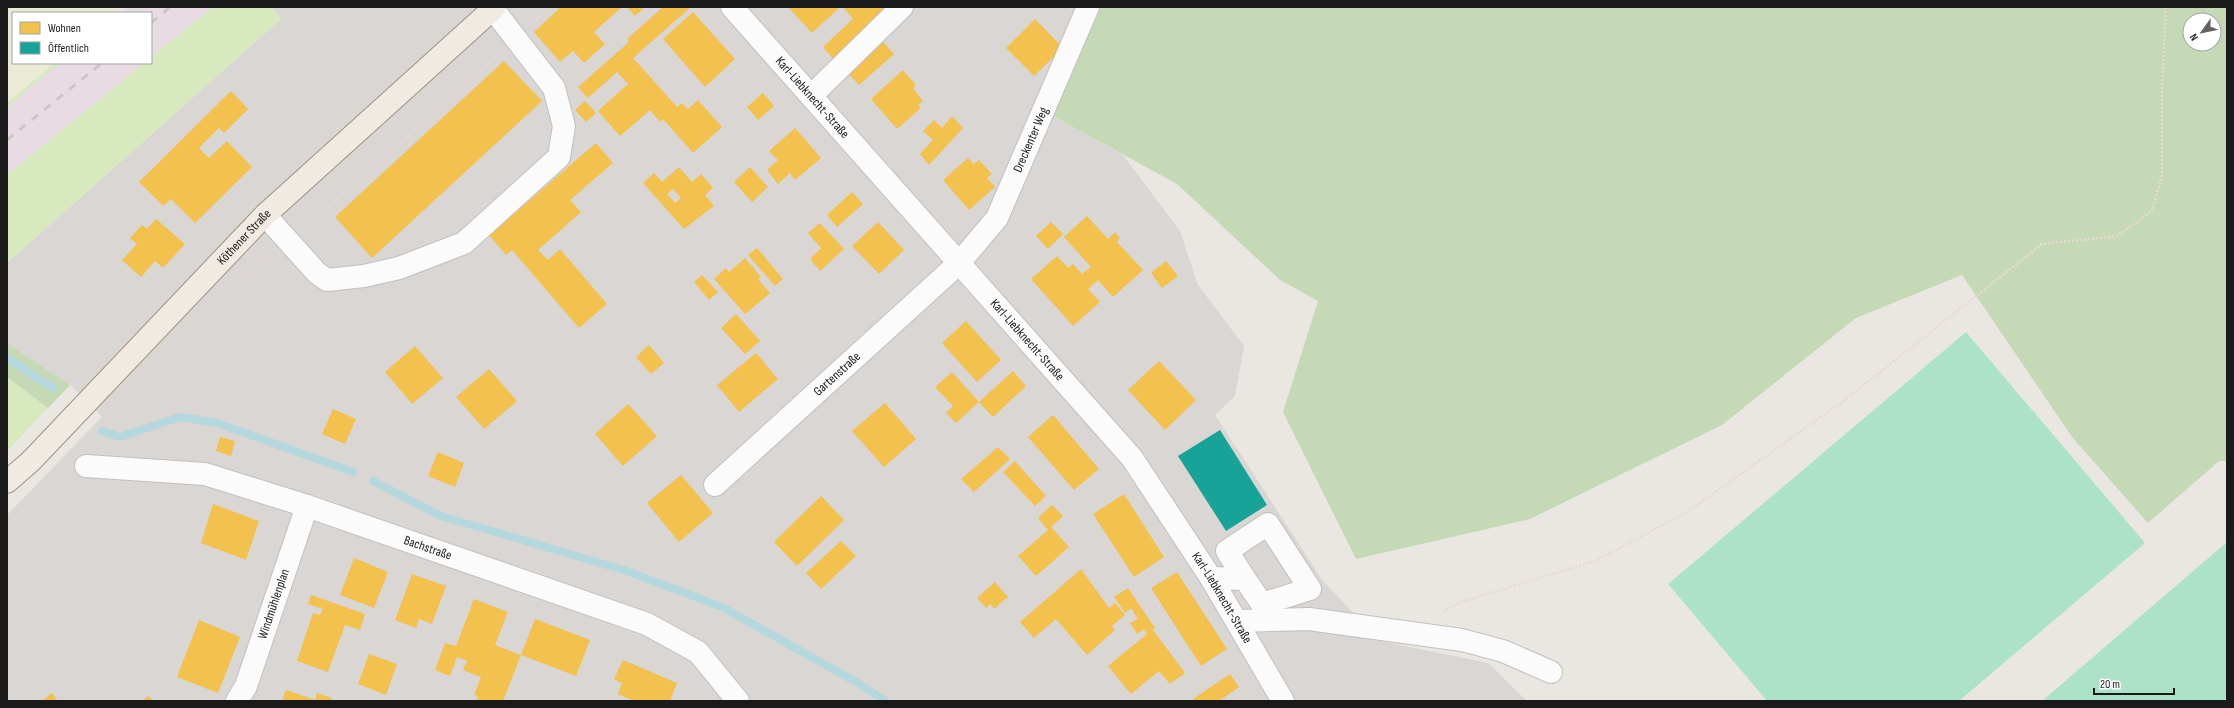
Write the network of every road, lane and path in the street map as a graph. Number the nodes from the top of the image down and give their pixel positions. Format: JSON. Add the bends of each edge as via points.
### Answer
{"nodes":[{"id":1,"x":549,"y":7,"type":"edge"},
{"id":2,"x":732,"y":7,"type":"edge"},
{"id":3,"x":902,"y":7,"type":"edge"},
{"id":4,"x":1088,"y":7,"type":"edge"},
{"id":5,"x":2166,"y":7,"type":"edge"},
{"id":6,"x":494,"y":8,"type":"edge"},
{"id":7,"x":517,"y":38,"type":"junction"},
{"id":8,"x":811,"y":96,"type":"junction"},
{"id":9,"x":265,"y":214,"type":"junction"},
{"id":10,"x":288,"y":242,"type":"junction"},
{"id":11,"x":959,"y":263,"type":"junction"},
{"id":12,"x":86,"y":466,"type":"dead end"},
{"id":13,"x":7,"y":482,"type":"edge"},
{"id":14,"x":715,"y":485,"type":"dead end"},
{"id":15,"x":307,"y":506,"type":"junction"},
{"id":16,"x":1212,"y":578,"type":"junction"},
{"id":17,"x":1245,"y":579,"type":"dead end"},
{"id":18,"x":1440,"y":614,"type":"dead end"},
{"id":19,"x":1238,"y":621,"type":"junction"},
{"id":20,"x":1551,"y":672,"type":"dead end"},
{"id":21,"x":237,"y":701,"type":"edge"},
{"id":22,"x":738,"y":701,"type":"edge"},
{"id":23,"x":1283,"y":701,"type":"edge"}],
"edges":[{"from":1,"to":7,"type":"path"},
{"from":2,"to":8,"type":"street","name":"Karl-Liebknecht-Straße"},
{"from":3,"to":8,"type":"street"},
{"from":4,"to":11,"type":"street","name":"Dreckenter Weg","via":[[997,218]]},
{"from":5,"to":18,"type":"path","via":[[2162,89],[2162,176],[2152,211],[2117,236],[2042,244],[1845,400],[1686,513],[1595,561],[1461,602]]},
{"from":6,"to":7,"type":"street"},
{"from":6,"to":9,"type":"main road","name":"Köthener Straße"},
{"from":7,"to":10,"type":"path"},
{"from":7,"to":10,"type":"street","via":[[554,88],[564,126],[559,157],[464,243],[398,268],[364,276],[327,280]]},
{"from":8,"to":11,"type":"street","name":"Karl-Liebknecht-Straße"},
{"from":9,"to":10,"type":"street"},
{"from":9,"to":13,"type":"main road","name":"Köthener Straße","via":[[31,461]]},
{"from":11,"to":14,"type":"street","name":"Gartenstraße"},
{"from":11,"to":16,"type":"street","name":"Karl-Liebknecht-Straße","via":[[1132,458]]},
{"from":12,"to":15,"type":"street","name":"Bachstraße","via":[[205,474]]},
{"from":15,"to":21,"type":"street","name":"Windmühlenplan","via":[[246,686]]},
{"from":15,"to":22,"type":"street","name":"Bachstraße","via":[[647,624],[698,652]]},
{"from":16,"to":17,"type":"street"},
{"from":16,"to":19,"type":"street","name":"Karl-Liebknecht-Straße"},
{"from":19,"to":20,"type":"street","via":[[1309,619],[1462,640],[1503,651]]},
{"from":19,"to":23,"type":"street","name":"Karl-Liebknecht-Straße"}]}
